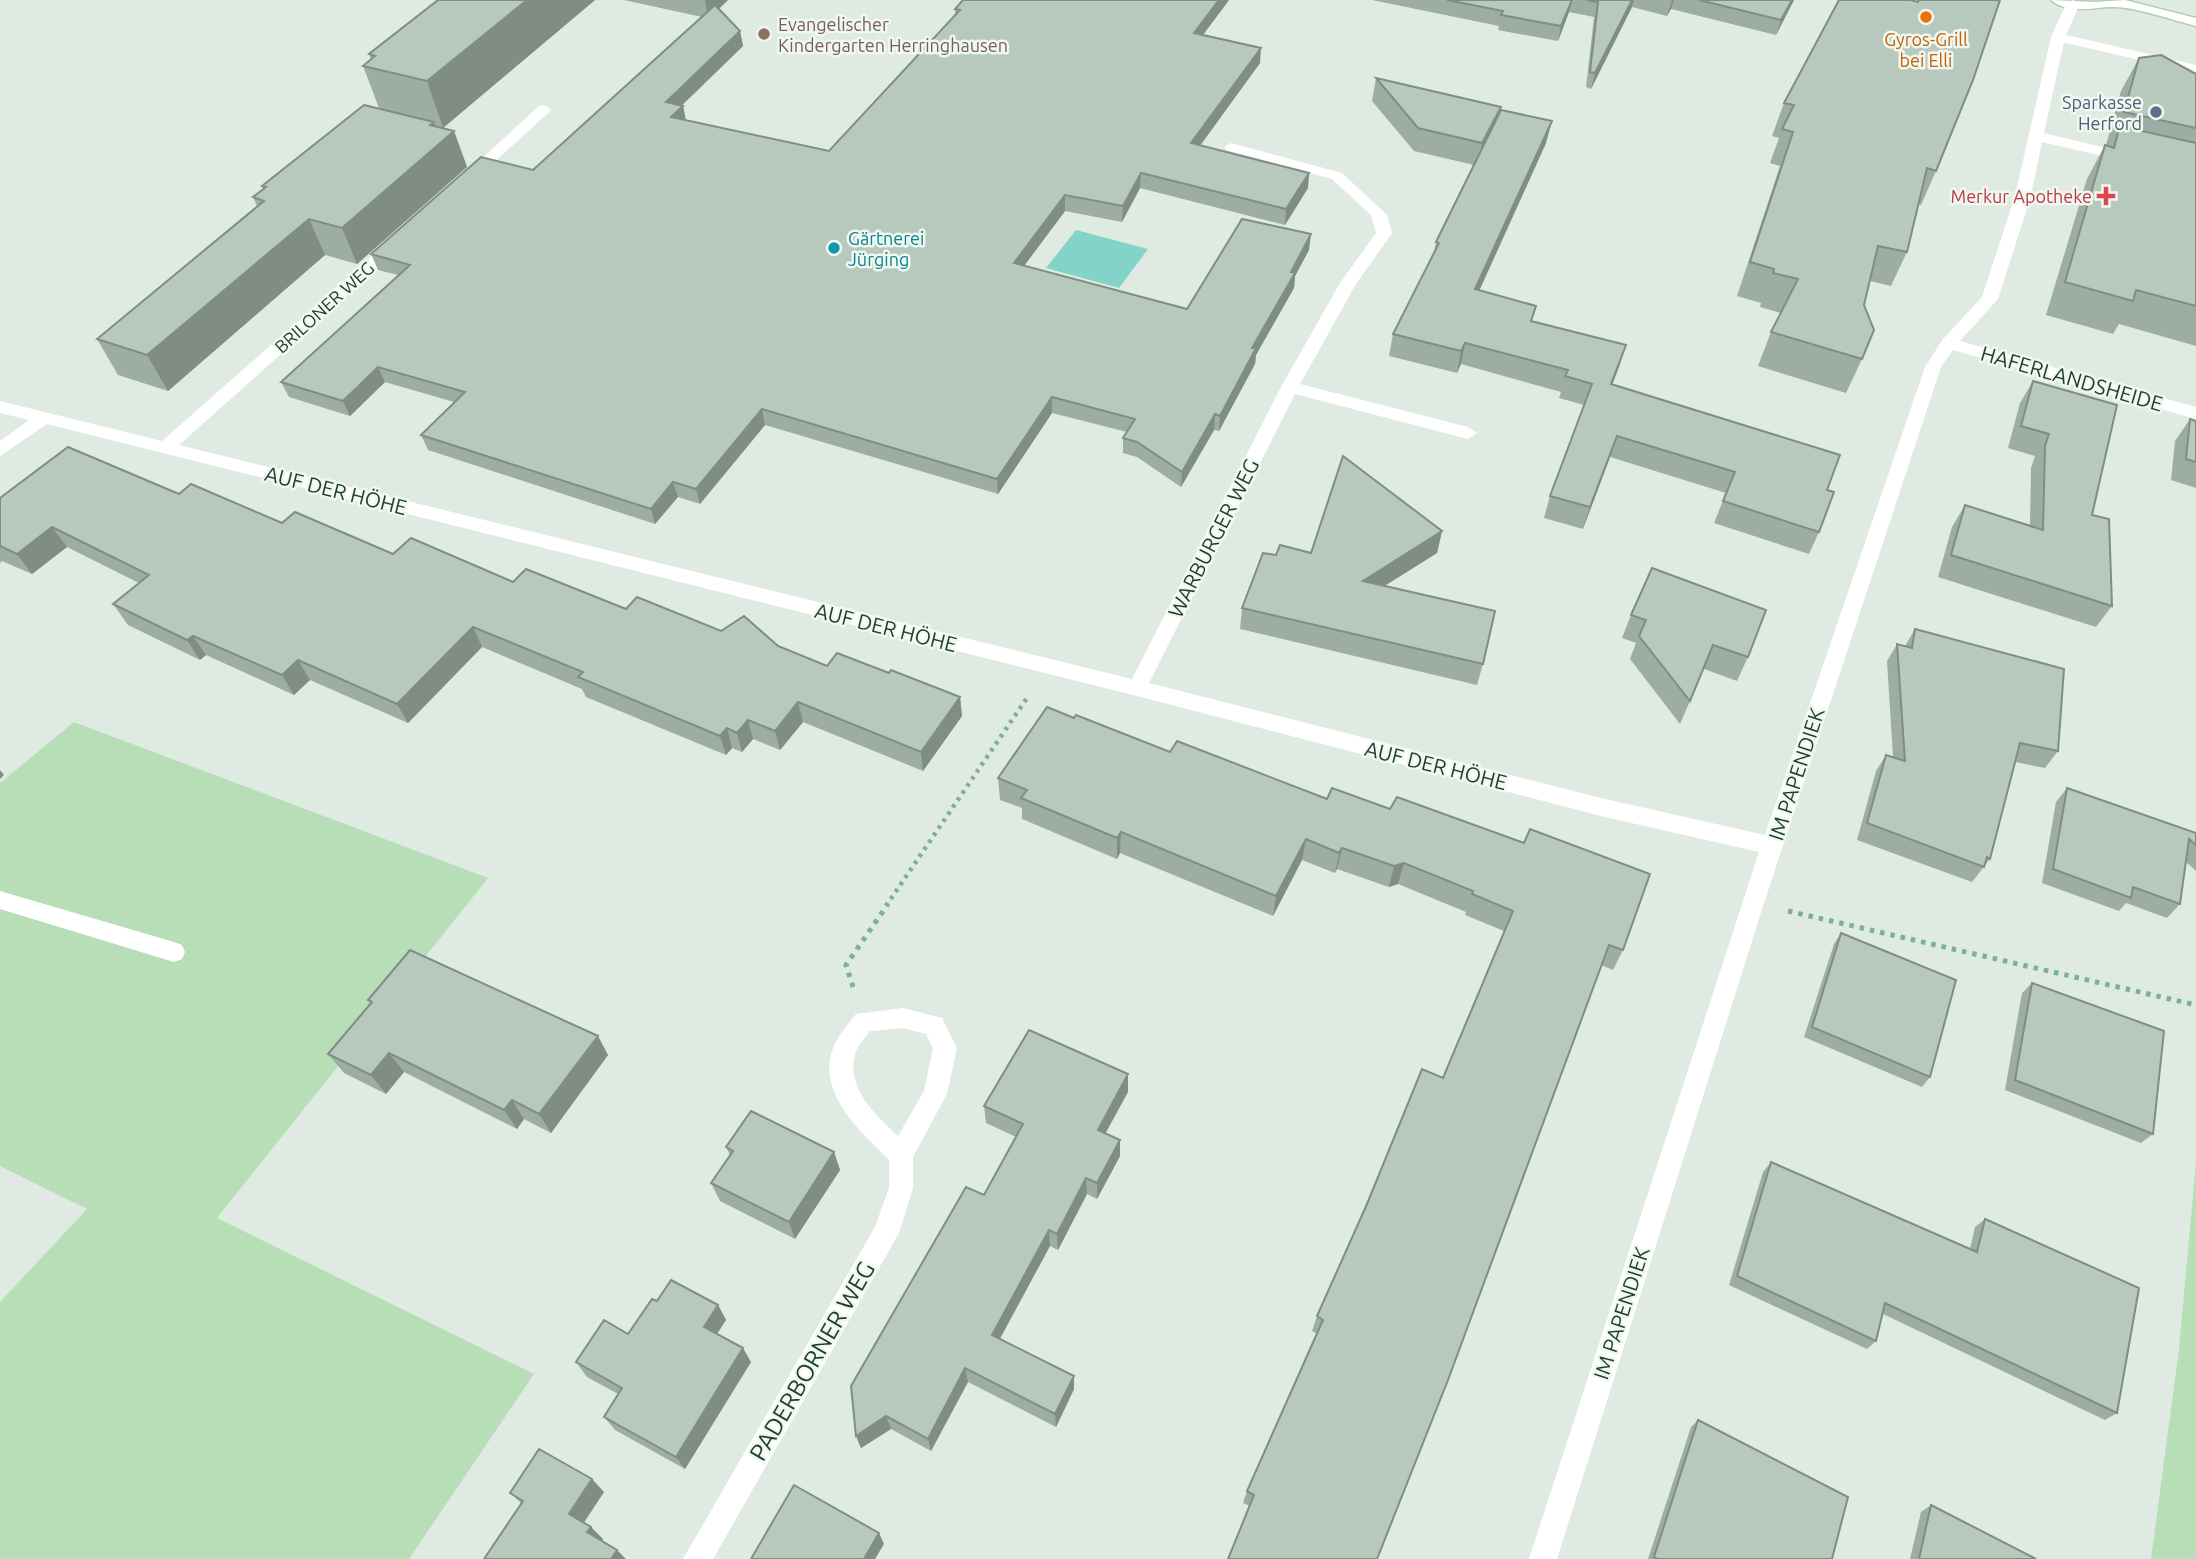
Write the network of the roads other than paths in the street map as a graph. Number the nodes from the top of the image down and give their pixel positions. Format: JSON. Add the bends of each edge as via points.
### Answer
{"nodes":[{"id":1,"x":2166,"y":0,"type":"edge"},
{"id":2,"x":2116,"y":1,"type":"edge"},
{"id":3,"x":2065,"y":2,"type":"edge"},
{"id":4,"x":2196,"y":8,"type":"edge"},
{"id":5,"x":2196,"y":22,"type":"edge"},
{"id":6,"x":2058,"y":37,"type":"junction"},
{"id":7,"x":2196,"y":69,"type":"edge"},
{"id":8,"x":544,"y":109,"type":"dead end"},
{"id":9,"x":2036,"y":136,"type":"junction"},
{"id":10,"x":1231,"y":147,"type":"dead end"},
{"id":11,"x":2143,"y":161,"type":"edge"},
{"id":12,"x":461,"y":186,"type":"edge"},
{"id":13,"x":410,"y":231,"type":"edge"},
{"id":14,"x":1949,"y":343,"type":"junction"},
{"id":15,"x":1290,"y":387,"type":"junction"},
{"id":16,"x":0,"y":407,"type":"edge"},
{"id":17,"x":2196,"y":413,"type":"edge"},
{"id":18,"x":44,"y":418,"type":"junction"},
{"id":19,"x":1468,"y":433,"type":"dead end"},
{"id":20,"x":165,"y":448,"type":"junction"},
{"id":21,"x":0,"y":450,"type":"edge"},
{"id":22,"x":1137,"y":688,"type":"junction"},
{"id":23,"x":1773,"y":846,"type":"junction"},
{"id":24,"x":0,"y":900,"type":"edge"},
{"id":25,"x":174,"y":953,"type":"dead end"},
{"id":26,"x":901,"y":1155,"type":"junction"},
{"id":27,"x":697,"y":1559,"type":"edge"},
{"id":28,"x":1543,"y":1559,"type":"edge"}],
"edges":[{"from":1,"to":4,"type":"street"},
{"from":2,"to":3,"type":"street","via":[[2102,6]]},
{"from":2,"to":5,"type":"street"},
{"from":3,"to":6,"type":"street","name":"IM PAPENDIEK"},
{"from":6,"to":7,"type":"street"},
{"from":6,"to":9,"type":"street","name":"IM PAPENDIEK"},
{"from":8,"to":12,"type":"street"},
{"from":9,"to":11,"type":"street"},
{"from":9,"to":14,"type":"street","name":"IM PAPENDIEK","via":[[2023,196],[1990,299]]},
{"from":10,"to":15,"type":"street","name":"WARBURGER WEG","via":[[1337,176],[1379,215],[1384,233],[1349,283]]},
{"from":13,"to":20,"type":"street","name":"BRILONER WEG"},
{"from":14,"to":17,"type":"street","name":"HAFERLANDSHEIDE"},
{"from":14,"to":23,"type":"street","name":"IM PAPENDIEK","via":[[1933,367]]},
{"from":15,"to":19,"type":"street"},
{"from":15,"to":22,"type":"street","name":"WARBURGER WEG"},
{"from":16,"to":18,"type":"street","name":"AUF DER HÖHE"},
{"from":18,"to":20,"type":"street","name":"AUF DER HÖHE"},
{"from":18,"to":21,"type":"street"},
{"from":20,"to":22,"type":"street","name":"AUF DER HÖHE"},
{"from":22,"to":23,"type":"street","name":"AUF DER HÖHE","via":[[1605,808]]},
{"from":23,"to":28,"type":"street","name":"IM PAPENDIEK"},
{"from":24,"to":25,"type":"street"},
{"from":26,"to":26,"type":"street","name":"PADERBORNER WEG","via":[[935,1094],[945,1048],[934,1025],[903,1018],[864,1021],[843,1052],[842,1084],[860,1114]]},
{"from":26,"to":27,"type":"street","name":"PADERBORNER WEG","via":[[901,1188],[887,1233]]}]}
